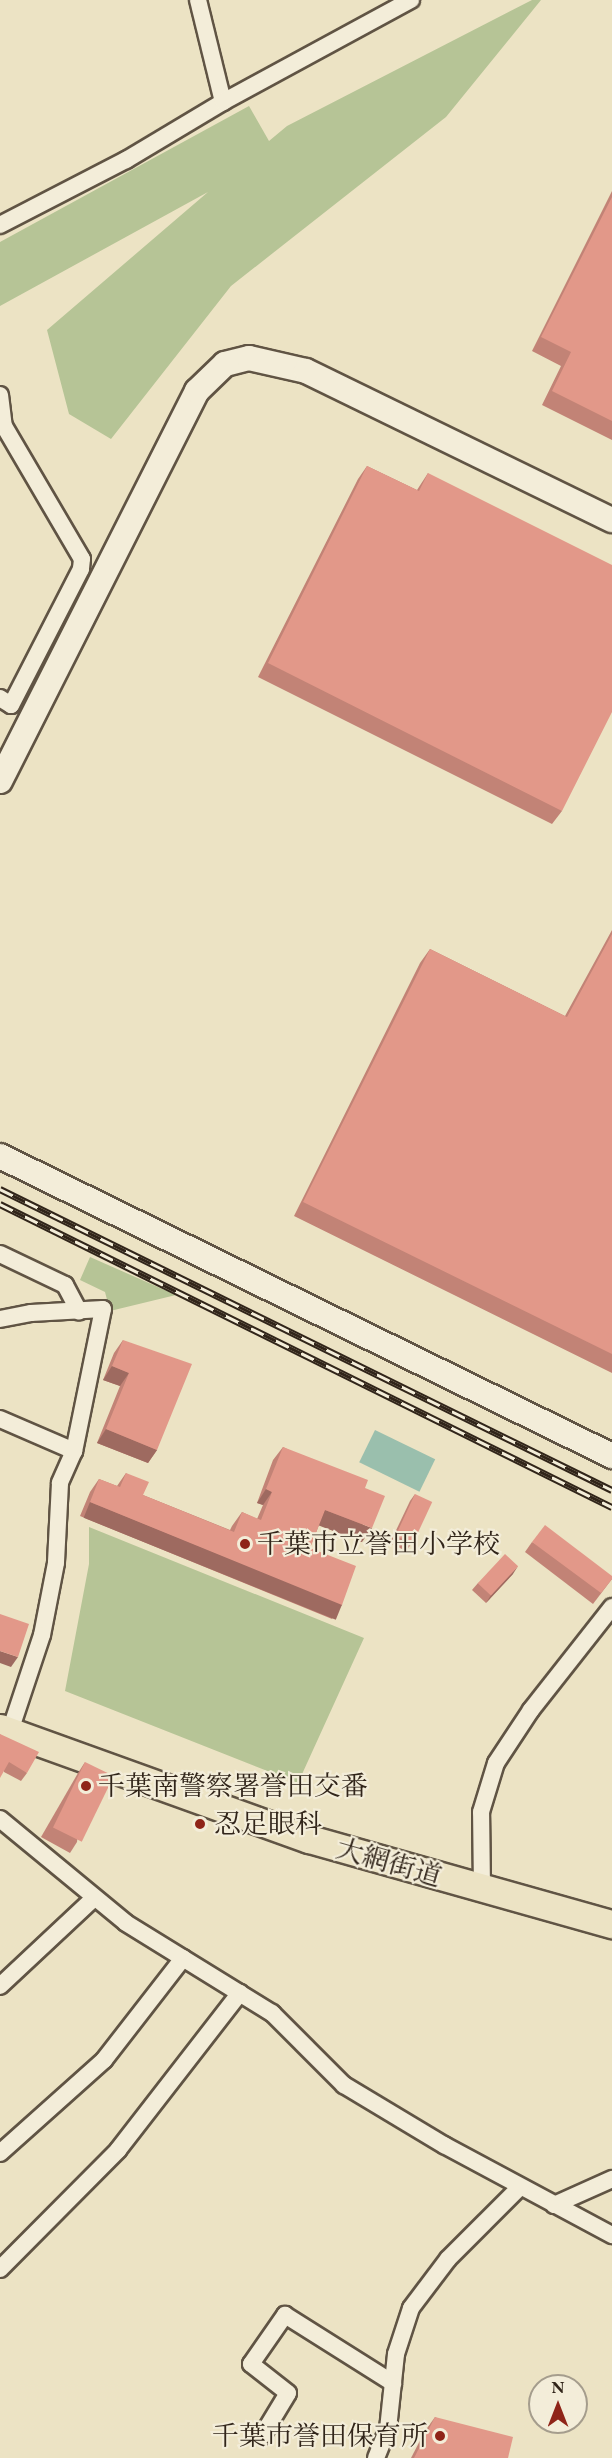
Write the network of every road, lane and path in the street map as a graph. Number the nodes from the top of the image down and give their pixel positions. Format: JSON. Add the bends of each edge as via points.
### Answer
{"nodes":[{"id":1,"x":198,"y":0,"type":"edge"},
{"id":2,"x":411,"y":0,"type":"edge"},
{"id":3,"x":223,"y":102,"type":"junction"},
{"id":4,"x":0,"y":225,"type":"edge"},
{"id":5,"x":0,"y":395,"type":"edge"},
{"id":6,"x":612,"y":520,"type":"edge"},
{"id":7,"x":0,"y":698,"type":"edge"},
{"id":8,"x":0,"y":781,"type":"edge"},
{"id":9,"x":0,"y":1156,"type":"edge"},
{"id":10,"x":0,"y":1254,"type":"edge"},
{"id":11,"x":79,"y":1311,"type":"junction"},
{"id":12,"x":0,"y":1319,"type":"edge"},
{"id":13,"x":0,"y":1419,"type":"edge"},
{"id":14,"x":74,"y":1451,"type":"junction"},
{"id":15,"x":612,"y":1456,"type":"edge"},
{"id":16,"x":612,"y":1607,"type":"edge"},
{"id":17,"x":5,"y":1730,"type":"edge"},
{"id":18,"x":0,"y":1819,"type":"edge"},
{"id":19,"x":482,"y":1888,"type":"junction"},
{"id":20,"x":94,"y":1898,"type":"junction"},
{"id":21,"x":612,"y":1924,"type":"edge"},
{"id":22,"x":183,"y":1958,"type":"junction"},
{"id":23,"x":0,"y":1986,"type":"edge"},
{"id":24,"x":240,"y":1993,"type":"junction"},
{"id":25,"x":0,"y":2153,"type":"edge"},
{"id":26,"x":612,"y":2179,"type":"edge"},
{"id":27,"x":520,"y":2187,"type":"junction"},
{"id":28,"x":554,"y":2205,"type":"junction"},
{"id":29,"x":612,"y":2235,"type":"edge"},
{"id":30,"x":0,"y":2269,"type":"edge"},
{"id":31,"x":393,"y":2383,"type":"junction"},
{"id":32,"x":262,"y":2436,"type":"dead end"},
{"id":33,"x":376,"y":2458,"type":"edge"}],
"edges":[{"from":1,"to":3,"type":"street"},
{"from":2,"to":3,"type":"street"},
{"from":3,"to":4,"type":"street","via":[[126,160]]},
{"from":5,"to":7,"type":"street","via":[[4,426],[82,559],[81,569],[11,705]]},
{"from":6,"to":8,"type":"street","via":[[306,370],[249,358],[225,364],[197,391]]},
{"from":9,"to":15,"type":"street"},
{"from":10,"to":11,"type":"street","via":[[65,1285]]},
{"from":11,"to":12,"type":"street"},
{"from":11,"to":14,"type":"street","via":[[103,1309]]},
{"from":13,"to":14,"type":"street"},
{"from":14,"to":17,"type":"street","via":[[60,1483],[56,1563],[42,1635]]},
{"from":16,"to":19,"type":"street","via":[[531,1710],[496,1763],[481,1812]]},
{"from":17,"to":19,"type":"main road","name":"大網街道","via":[[309,1839]]},
{"from":18,"to":20,"type":"street"},
{"from":19,"to":21,"type":"main road","name":"大網街道"},
{"from":20,"to":22,"type":"street"},
{"from":20,"to":23,"type":"street"},
{"from":22,"to":24,"type":"street"},
{"from":22,"to":25,"type":"street","via":[[104,2060]]},
{"from":24,"to":27,"type":"street","via":[[272,2013],[344,2085]]},
{"from":24,"to":30,"type":"street","via":[[118,2150]]},
{"from":26,"to":28,"type":"street"},
{"from":27,"to":28,"type":"street"},
{"from":27,"to":31,"type":"street","via":[[422,2291],[401,2334]]},
{"from":28,"to":29,"type":"street"},
{"from":31,"to":32,"type":"street","via":[[285,2314],[251,2364],[288,2393]]},
{"from":31,"to":33,"type":"street","via":[[388,2429]]}]}
